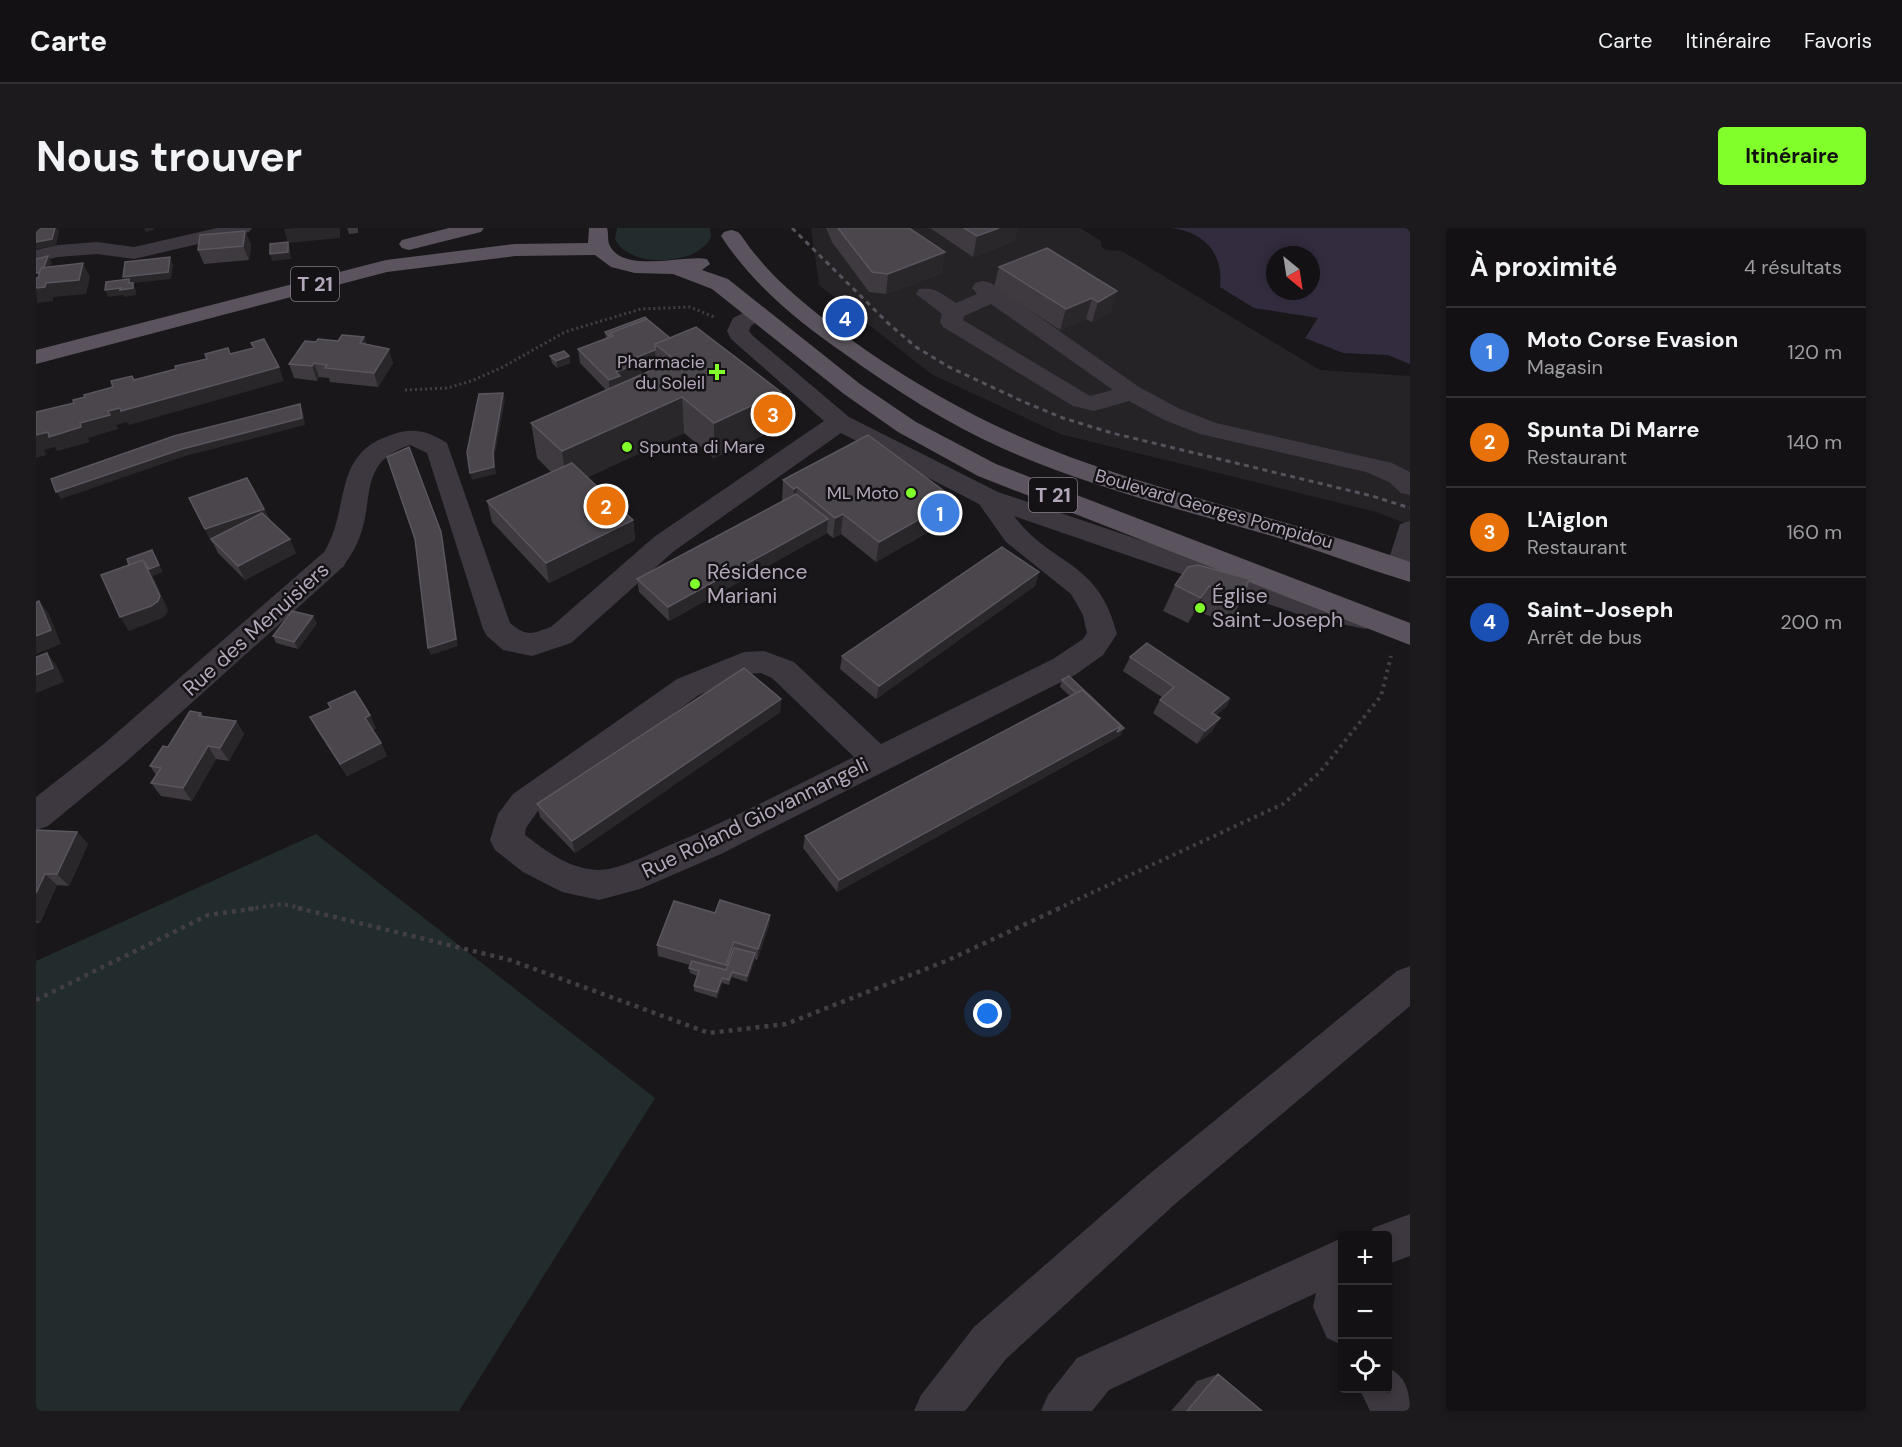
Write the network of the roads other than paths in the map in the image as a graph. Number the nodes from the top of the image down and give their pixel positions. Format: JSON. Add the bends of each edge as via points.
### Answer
{"nodes":[{"id":1,"x":242,"y":228,"type":"edge"},
{"id":2,"x":474,"y":228,"type":"edge"},
{"id":3,"x":600,"y":239,"type":"edge"},
{"id":4,"x":724,"y":243,"type":"edge"},
{"id":5,"x":36,"y":256,"type":"edge"},
{"id":6,"x":678,"y":269,"type":"junction"},
{"id":7,"x":927,"y":294,"type":"dead end"},
{"id":8,"x":954,"y":312,"type":"junction"},
{"id":9,"x":749,"y":318,"type":"junction"},
{"id":10,"x":36,"y":340,"type":"edge"},
{"id":11,"x":36,"y":357,"type":"edge"},
{"id":12,"x":1131,"y":392,"type":"junction"},
{"id":13,"x":840,"y":422,"type":"junction"},
{"id":14,"x":1410,"y":487,"type":"edge"},
{"id":15,"x":989,"y":498,"type":"junction"},
{"id":16,"x":1410,"y":530,"type":"edge"},
{"id":17,"x":1405,"y":570,"type":"edge"},
{"id":18,"x":1396,"y":628,"type":"edge"},
{"id":19,"x":877,"y":759,"type":"junction"},
{"id":20,"x":36,"y":816,"type":"edge"},
{"id":21,"x":1410,"y":983,"type":"edge"},
{"id":22,"x":1410,"y":1235,"type":"edge"},
{"id":23,"x":1392,"y":1242,"type":"edge"},
{"id":24,"x":1338,"y":1261,"type":"edge"},
{"id":25,"x":1338,"y":1291,"type":"edge"},
{"id":26,"x":1338,"y":1314,"type":"edge"},
{"id":27,"x":1384,"y":1393,"type":"edge"},
{"id":28,"x":937,"y":1411,"type":"edge"},
{"id":29,"x":1064,"y":1411,"type":"edge"},
{"id":30,"x":1396,"y":1411,"type":"edge"}],
"edges":[{"from":1,"to":5,"type":"street","via":[[134,253],[97,248]]},
{"from":2,"to":10,"type":"main road","number":"T 21"},
{"from":3,"to":6,"type":"main road","via":[[610,257],[624,264]]},
{"from":3,"to":11,"type":"main road","number":"T 21","via":[[386,266]]},
{"from":4,"to":6,"type":"main road","via":[[698,264]]},
{"from":4,"to":17,"type":"main road","name":"Boulevard Georges Pompidou","number":"T 21","via":[[820,326],[884,372],[942,409],[1015,445],[1071,467],[1341,547]]},
{"from":6,"to":9,"type":"main road","name":"Boulevard Georges Pompidou","number":"T 21","via":[[710,279]]},
{"from":7,"to":8,"type":"street"},
{"from":8,"to":12,"type":"street","via":[[951,322],[1082,401],[1094,404]]},
{"from":8,"to":12,"type":"street","via":[[988,291]]},
{"from":9,"to":13,"type":"street","via":[[738,331],[742,339]]},
{"from":9,"to":18,"type":"main road","name":"Boulevard Georges Pompidou","number":"T 21","via":[[907,427],[987,470]]},
{"from":12,"to":14,"type":"street","via":[[1209,429],[1372,465],[1391,472]]},
{"from":13,"to":15,"type":"street"},
{"from":13,"to":20,"type":"street","name":"Rue des Menuisiers","via":[[653,553],[561,635],[532,645],[513,642],[497,629],[438,450],[423,439],[409,437],[388,444],[370,456],[361,474],[345,541],[334,559],[116,752]]},
{"from":15,"to":18,"type":"street","via":[[1312,609]]},
{"from":15,"to":19,"type":"street","name":"Rue Roland Giovannangeli","via":[[1017,537],[1059,567],[1089,596],[1099,615],[1102,634],[1094,647],[1064,667]]},
{"from":16,"to":17,"type":"street"},
{"from":19,"to":19,"type":"street","name":"Rue Roland Giovannangeli","via":[[709,844],[640,874],[599,885],[562,877],[507,840],[510,824],[525,803],[688,687],[744,663],[764,662],[783,670]]},
{"from":21,"to":28,"type":"street","via":[[1161,1190],[990,1343]]},
{"from":22,"to":23,"type":"street"},
{"from":24,"to":29,"type":"street","via":[[1093,1374]]},
{"from":25,"to":26,"type":"street"},
{"from":27,"to":30,"type":"street"}]}
